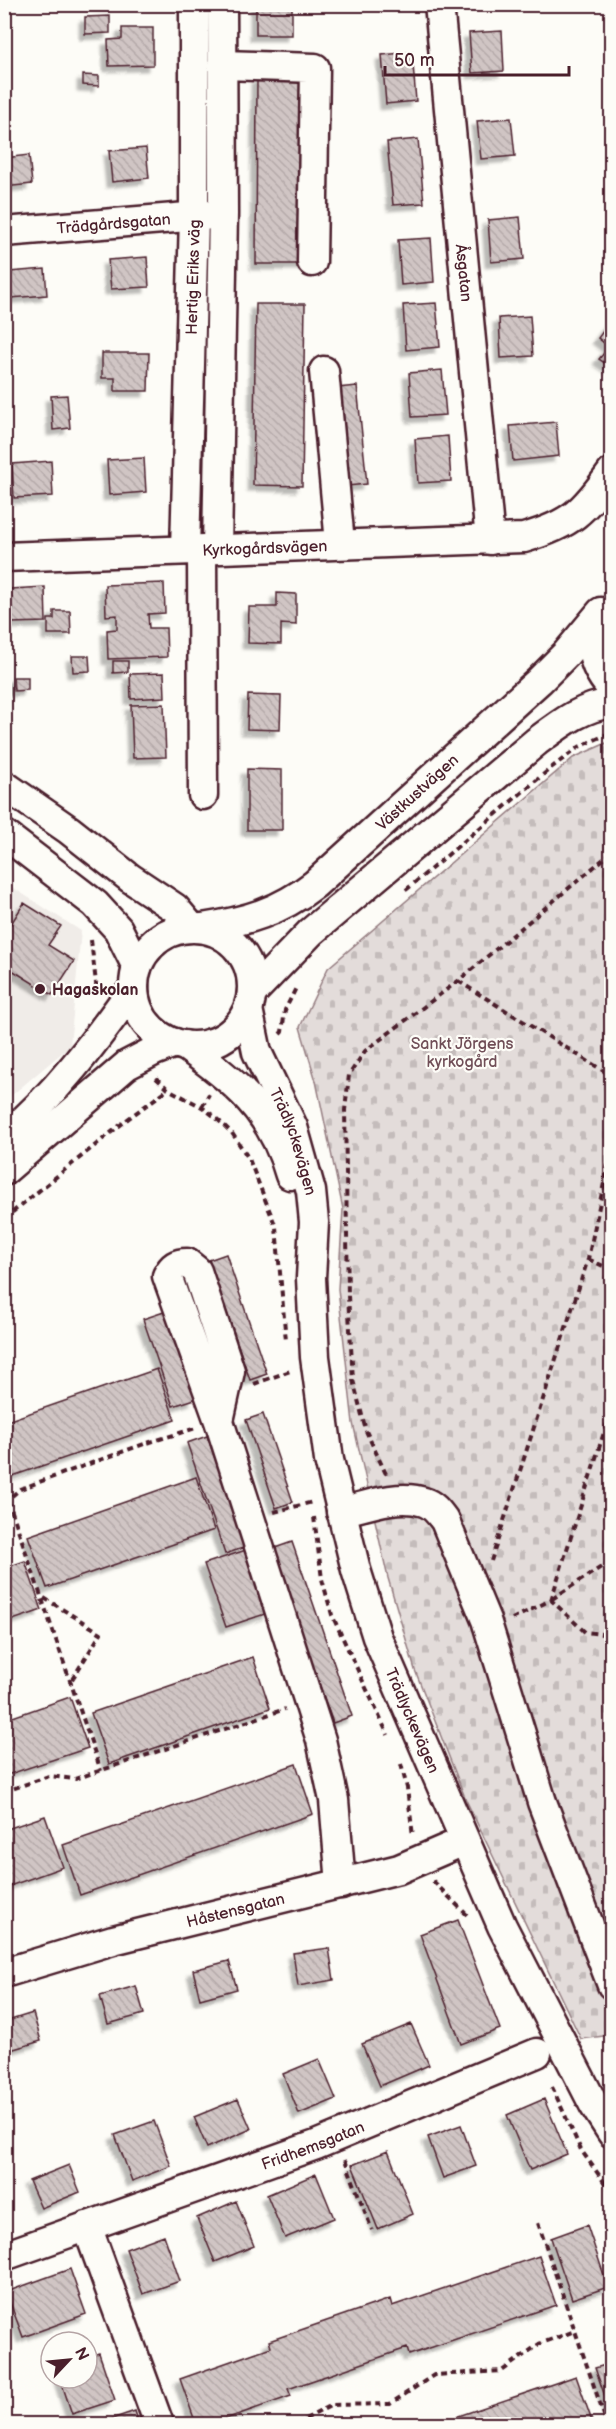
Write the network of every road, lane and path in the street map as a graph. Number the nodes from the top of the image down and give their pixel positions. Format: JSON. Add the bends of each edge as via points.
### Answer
{"nodes":[{"id":1,"x":194,"y":4,"type":"edge"},
{"id":2,"x":222,"y":4,"type":"edge"},
{"id":3,"x":439,"y":4,"type":"edge"},
{"id":4,"x":222,"y":65,"type":"junction"},
{"id":5,"x":222,"y":214,"type":"junction"},
{"id":6,"x":194,"y":216,"type":"junction"},
{"id":7,"x":4,"y":232,"type":"edge"},
{"id":8,"x":312,"y":262,"type":"dead end"},
{"id":9,"x":324,"y":370,"type":"dead end"},
{"id":10,"x":612,"y":472,"type":"edge"},
{"id":11,"x":490,"y":540,"type":"junction"},
{"id":12,"x":340,"y":543,"type":"junction"},
{"id":13,"x":201,"y":549,"type":"junction"},
{"id":14,"x":4,"y":557,"type":"edge"},
{"id":15,"x":606,"y":606,"type":"edge"},
{"id":16,"x":612,"y":689,"type":"edge"},
{"id":17,"x":612,"y":703,"type":"edge"},
{"id":18,"x":612,"y":732,"type":"edge"},
{"id":19,"x":4,"y":785,"type":"edge"},
{"id":20,"x":203,"y":795,"type":"dead end"},
{"id":21,"x":4,"y":834,"type":"edge"},
{"id":22,"x":612,"y":852,"type":"edge"},
{"id":23,"x":397,"y":897,"type":"dead end"},
{"id":24,"x":197,"y":928,"type":"junction"},
{"id":25,"x":136,"y":977,"type":"junction"},
{"id":26,"x":458,"y":981,"type":"junction"},
{"id":27,"x":297,"y":986,"type":"dead end"},
{"id":28,"x":250,"y":1001,"type":"junction"},
{"id":29,"x":179,"y":1044,"type":"junction"},
{"id":30,"x":257,"y":1052,"type":"junction"},
{"id":31,"x":223,"y":1073,"type":"junction"},
{"id":32,"x":612,"y":1076,"type":"edge"},
{"id":33,"x":168,"y":1089,"type":"dead end"},
{"id":34,"x":202,"y":1107,"type":"dead end"},
{"id":35,"x":4,"y":1138,"type":"edge"},
{"id":36,"x":612,"y":1145,"type":"edge"},
{"id":37,"x":4,"y":1171,"type":"edge"},
{"id":38,"x":4,"y":1219,"type":"edge"},
{"id":39,"x":588,"y":1259,"type":"junction"},
{"id":40,"x":612,"y":1270,"type":"edge"},
{"id":41,"x":311,"y":1278,"type":"junction"},
{"id":42,"x":290,"y":1371,"type":"dead end"},
{"id":43,"x":222,"y":1407,"type":"junction"},
{"id":44,"x":612,"y":1407,"type":"edge"},
{"id":45,"x":394,"y":1500,"type":"junction"},
{"id":46,"x":6,"y":1501,"type":"edge"},
{"id":47,"x":341,"y":1512,"type":"junction"},
{"id":48,"x":612,"y":1560,"type":"edge"},
{"id":49,"x":471,"y":1580,"type":"junction"},
{"id":50,"x":43,"y":1598,"type":"junction"},
{"id":51,"x":551,"y":1600,"type":"junction"},
{"id":52,"x":489,"y":1630,"type":"junction"},
{"id":53,"x":612,"y":1635,"type":"edge"},
{"id":54,"x":71,"y":1681,"type":"junction"},
{"id":55,"x":309,"y":1701,"type":"junction"},
{"id":56,"x":101,"y":1771,"type":"junction"},
{"id":57,"x":4,"y":1792,"type":"edge"},
{"id":58,"x":464,"y":1841,"type":"junction"},
{"id":59,"x":341,"y":1884,"type":"junction"},
{"id":60,"x":4,"y":1973,"type":"edge"},
{"id":61,"x":612,"y":1984,"type":"edge"},
{"id":62,"x":537,"y":2053,"type":"dead end"},
{"id":63,"x":612,"y":2133,"type":"edge"},
{"id":64,"x":336,"y":2136,"type":"junction"},
{"id":65,"x":538,"y":2223,"type":"dead end"},
{"id":66,"x":87,"y":2226,"type":"junction"},
{"id":67,"x":372,"y":2230,"type":"dead end"},
{"id":68,"x":4,"y":2256,"type":"edge"},
{"id":69,"x":575,"y":2331,"type":"junction"},
{"id":70,"x":159,"y":2424,"type":"edge"},
{"id":71,"x":296,"y":2424,"type":"edge"},
{"id":72,"x":607,"y":2424,"type":"edge"}],
"edges":[{"from":1,"to":6,"type":"street","name":"Hertig Eriks väg"},
{"from":2,"to":4,"type":"street","name":"Hertig Eriks väg"},
{"from":3,"to":11,"type":"street","name":"Åsgatan"},
{"from":4,"to":5,"type":"street","name":"Hertig Eriks väg"},
{"from":4,"to":8,"type":"street","via":[[315,68]]},
{"from":5,"to":6,"type":"street","name":"Trädgårdsgatan"},
{"from":5,"to":13,"type":"street","name":"Hertig Eriks väg"},
{"from":6,"to":7,"type":"street","name":"Trädgårdsgatan"},
{"from":6,"to":13,"type":"street","name":"Hertig Eriks väg"},
{"from":9,"to":12,"type":"street"},
{"from":10,"to":11,"type":"street","name":"Kyrkogårdsvägen","via":[[572,519],[524,537]]},
{"from":11,"to":12,"type":"street","name":"Kyrkogårdsvägen"},
{"from":12,"to":13,"type":"street","name":"Kyrkogårdsvägen"},
{"from":13,"to":14,"type":"street","name":"Kyrkogårdsvägen"},
{"from":13,"to":20,"type":"street","name":"Hertig Eriks väg"},
{"from":15,"to":16,"type":"street","via":[[594,628],[591,645],[601,678]]},
{"from":15,"to":24,"type":"street","name":"Västkustvägen","via":[[539,681],[296,899],[232,924]]},
{"from":17,"to":28,"type":"street","via":[[576,714],[536,742],[310,932]]},
{"from":18,"to":23,"type":"path","via":[[579,747],[551,768]]},
{"from":19,"to":24,"type":"street"},
{"from":21,"to":25,"type":"street","via":[[101,910],[118,929]]},
{"from":22,"to":26,"type":"path"},
{"from":24,"to":25,"type":"street","via":[[179,929],[158,939],[149,947]]},
{"from":24,"to":28,"type":"street","via":[[226,937],[244,955],[249,967]]},
{"from":25,"to":29,"type":"street","via":[[135,999],[145,1022],[153,1031]]},
{"from":25,"to":35,"type":"street","via":[[83,1057]]},
{"from":26,"to":32,"type":"path"},
{"from":26,"to":45,"type":"path","via":[[365,1051],[349,1075],[345,1110],[353,1380],[363,1421]]},
{"from":27,"to":30,"type":"path","via":[[285,1010],[282,1032]]},
{"from":28,"to":29,"type":"street","via":[[238,1026],[223,1038],[204,1045]]},
{"from":28,"to":30,"type":"street","name":"Trädlyckevägen"},
{"from":29,"to":31,"type":"street","name":"Trädlyckevägen"},
{"from":29,"to":37,"type":"street","via":[[153,1051],[121,1069]]},
{"from":30,"to":41,"type":"street","name":"Trädlyckevägen","via":[[293,1128],[311,1191]]},
{"from":31,"to":34,"type":"path"},
{"from":31,"to":41,"type":"street","name":"Trädlyckevägen","via":[[256,1105],[279,1146],[293,1190]]},
{"from":33,"to":38,"type":"path"},
{"from":36,"to":39,"type":"path"},
{"from":39,"to":40,"type":"path"},
{"from":39,"to":49,"type":"path","via":[[486,1577]]},
{"from":41,"to":47,"type":"street","name":"Trädlyckevägen","via":[[317,1378]]},
{"from":42,"to":43,"type":"path"},
{"from":43,"to":46,"type":"path","via":[[144,1444],[20,1489]]},
{"from":43,"to":55,"type":"street"},
{"from":44,"to":51,"type":"path"},
{"from":45,"to":47,"type":"street"},
{"from":45,"to":49,"type":"street","via":[[424,1502],[436,1509]]},
{"from":46,"to":50,"type":"path"},
{"from":47,"to":58,"type":"street","name":"Trädlyckevägen","via":[[377,1637]]},
{"from":48,"to":51,"type":"path"},
{"from":49,"to":52,"type":"street"},
{"from":50,"to":54,"type":"path"},
{"from":50,"to":54,"type":"path","via":[[101,1633]]},
{"from":51,"to":52,"type":"path"},
{"from":51,"to":53,"type":"path","via":[[585,1632]]},
{"from":52,"to":61,"type":"street","via":[[542,1802]]},
{"from":54,"to":56,"type":"path"},
{"from":55,"to":56,"type":"path"},
{"from":55,"to":59,"type":"street","via":[[334,1800]]},
{"from":56,"to":57,"type":"path","via":[[75,1779],[49,1776]]},
{"from":58,"to":59,"type":"street","name":"Håstensgatan","via":[[399,1869]]},
{"from":58,"to":63,"type":"street","name":"Trädlyckevägen","via":[[550,2022]]},
{"from":59,"to":60,"type":"street","name":"Håstensgatan","via":[[113,1940]]},
{"from":62,"to":64,"type":"street","name":"Fridhemsgatan"},
{"from":64,"to":66,"type":"street","name":"Fridhemsgatan"},
{"from":64,"to":67,"type":"path"},
{"from":65,"to":69,"type":"path"},
{"from":66,"to":68,"type":"street","name":"Fridhemsgatan"},
{"from":66,"to":70,"type":"street"},
{"from":69,"to":71,"type":"path","via":[[539,2344],[502,2371],[434,2375],[390,2404],[332,2405]]},
{"from":69,"to":72,"type":"path"}]}
